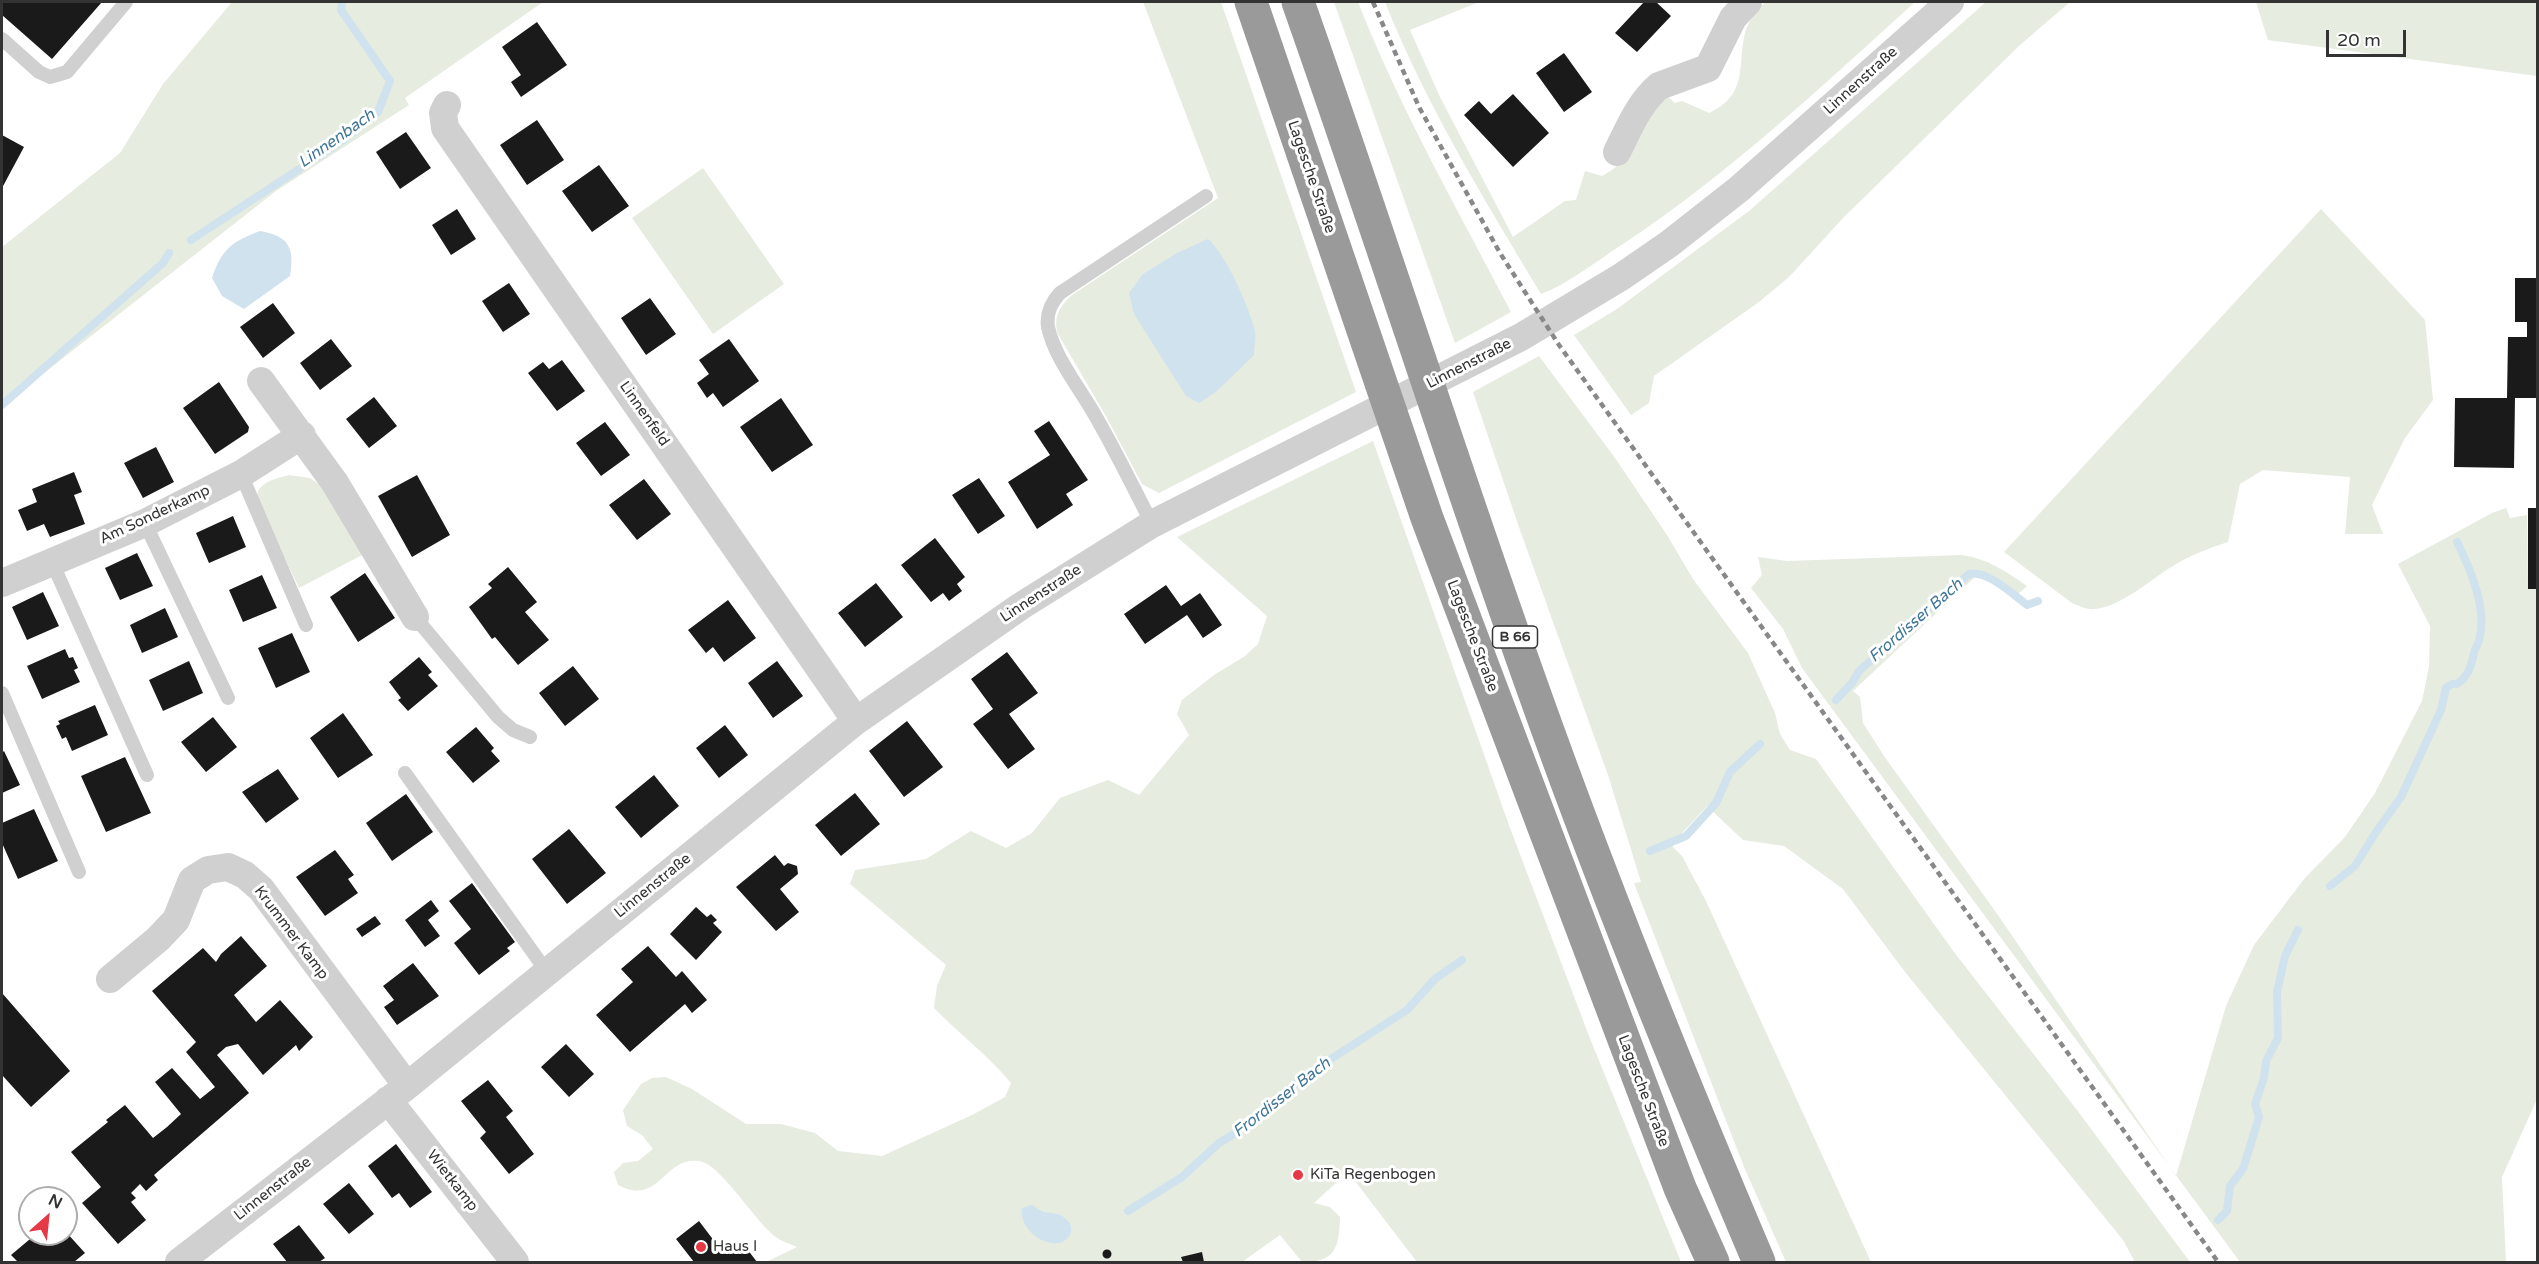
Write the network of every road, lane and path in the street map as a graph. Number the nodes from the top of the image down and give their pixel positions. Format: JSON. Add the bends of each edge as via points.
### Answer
{"nodes":[{"id":1,"x":126,"y":2,"type":"edge"},
{"id":2,"x":1251,"y":2,"type":"edge"},
{"id":3,"x":1298,"y":2,"type":"edge"},
{"id":4,"x":1748,"y":2,"type":"edge"},
{"id":5,"x":1950,"y":2,"type":"edge"},
{"id":6,"x":2,"y":39,"type":"edge"},
{"id":7,"x":447,"y":105,"type":"dead end"},
{"id":8,"x":1617,"y":152,"type":"dead end"},
{"id":9,"x":1206,"y":196,"type":"dead end"},
{"id":10,"x":261,"y":381,"type":"dead end"},
{"id":11,"x":302,"y":435,"type":"junction"},
{"id":12,"x":240,"y":474,"type":"junction"},
{"id":13,"x":145,"y":523,"type":"junction"},
{"id":14,"x":1152,"y":524,"type":"junction"},
{"id":15,"x":52,"y":562,"type":"junction"},
{"id":16,"x":2,"y":583,"type":"edge"},
{"id":17,"x":415,"y":618,"type":"joint"},
{"id":18,"x":306,"y":625,"type":"dead end"},
{"id":19,"x":2,"y":693,"type":"edge"},
{"id":20,"x":228,"y":698,"type":"dead end"},
{"id":21,"x":856,"y":721,"type":"junction"},
{"id":22,"x":530,"y":736,"type":"dead end"},
{"id":23,"x":405,"y":773,"type":"dead end"},
{"id":24,"x":147,"y":775,"type":"dead end"},
{"id":25,"x":79,"y":872,"type":"dead end"},
{"id":26,"x":547,"y":972,"type":"junction"},
{"id":27,"x":111,"y":979,"type":"dead end"},
{"id":28,"x":397,"y":1093,"type":"junction"},
{"id":29,"x":179,"y":1263,"type":"edge"},
{"id":30,"x":515,"y":1263,"type":"edge"},
{"id":31,"x":1713,"y":1263,"type":"edge"},
{"id":32,"x":1759,"y":1263,"type":"edge"}],
"edges":[{"from":1,"to":6,"type":"lane","via":[[67,72],[50,77],[44,74]]},
{"from":2,"to":31,"type":"highway","name":"Lagesche Straße","number":"B 66","via":[[1427,518],[1680,1188]]},
{"from":3,"to":32,"type":"highway","number":"B 66","via":[[1559,762],[1690,1100]]},
{"from":4,"to":8,"type":"street","via":[[1733,18],[1708,68],[1653,91]]},
{"from":5,"to":14,"type":"street","name":"Linnenstraße","via":[[1739,189],[1669,244],[1602,288],[1521,337]]},
{"from":7,"to":21,"type":"street","name":"Linnenfeld","via":[[443,112],[445,128]]},
{"from":9,"to":14,"type":"lane","via":[[1060,293],[1048,313],[1053,344]]},
{"from":10,"to":11,"type":"street"},
{"from":11,"to":12,"type":"street","name":"Am Sonderkamp"},
{"from":11,"to":17,"type":"street"},
{"from":12,"to":13,"type":"street","name":"Am Sonderkamp"},
{"from":12,"to":18,"type":"lane"},
{"from":13,"to":15,"type":"street","name":"Am Sonderkamp"},
{"from":13,"to":20,"type":"lane"},
{"from":14,"to":21,"type":"street","name":"Linnenstraße","via":[[1021,606]]},
{"from":15,"to":16,"type":"street","name":"Am Sonderkamp"},
{"from":15,"to":24,"type":"lane"},
{"from":17,"to":22,"type":"lane","via":[[498,717],[513,730]]},
{"from":19,"to":25,"type":"lane"},
{"from":21,"to":26,"type":"street","name":"Linnenstraße"},
{"from":23,"to":26,"type":"lane"},
{"from":26,"to":28,"type":"street","name":"Linnenstraße"},
{"from":27,"to":28,"type":"street","name":"Krummer Kamp","via":[[176,920],[192,880],[208,870],[228,867],[261,889]]},
{"from":28,"to":29,"type":"street","name":"Linnenstraße"},
{"from":28,"to":30,"type":"street","name":"Wietkamp"}]}
